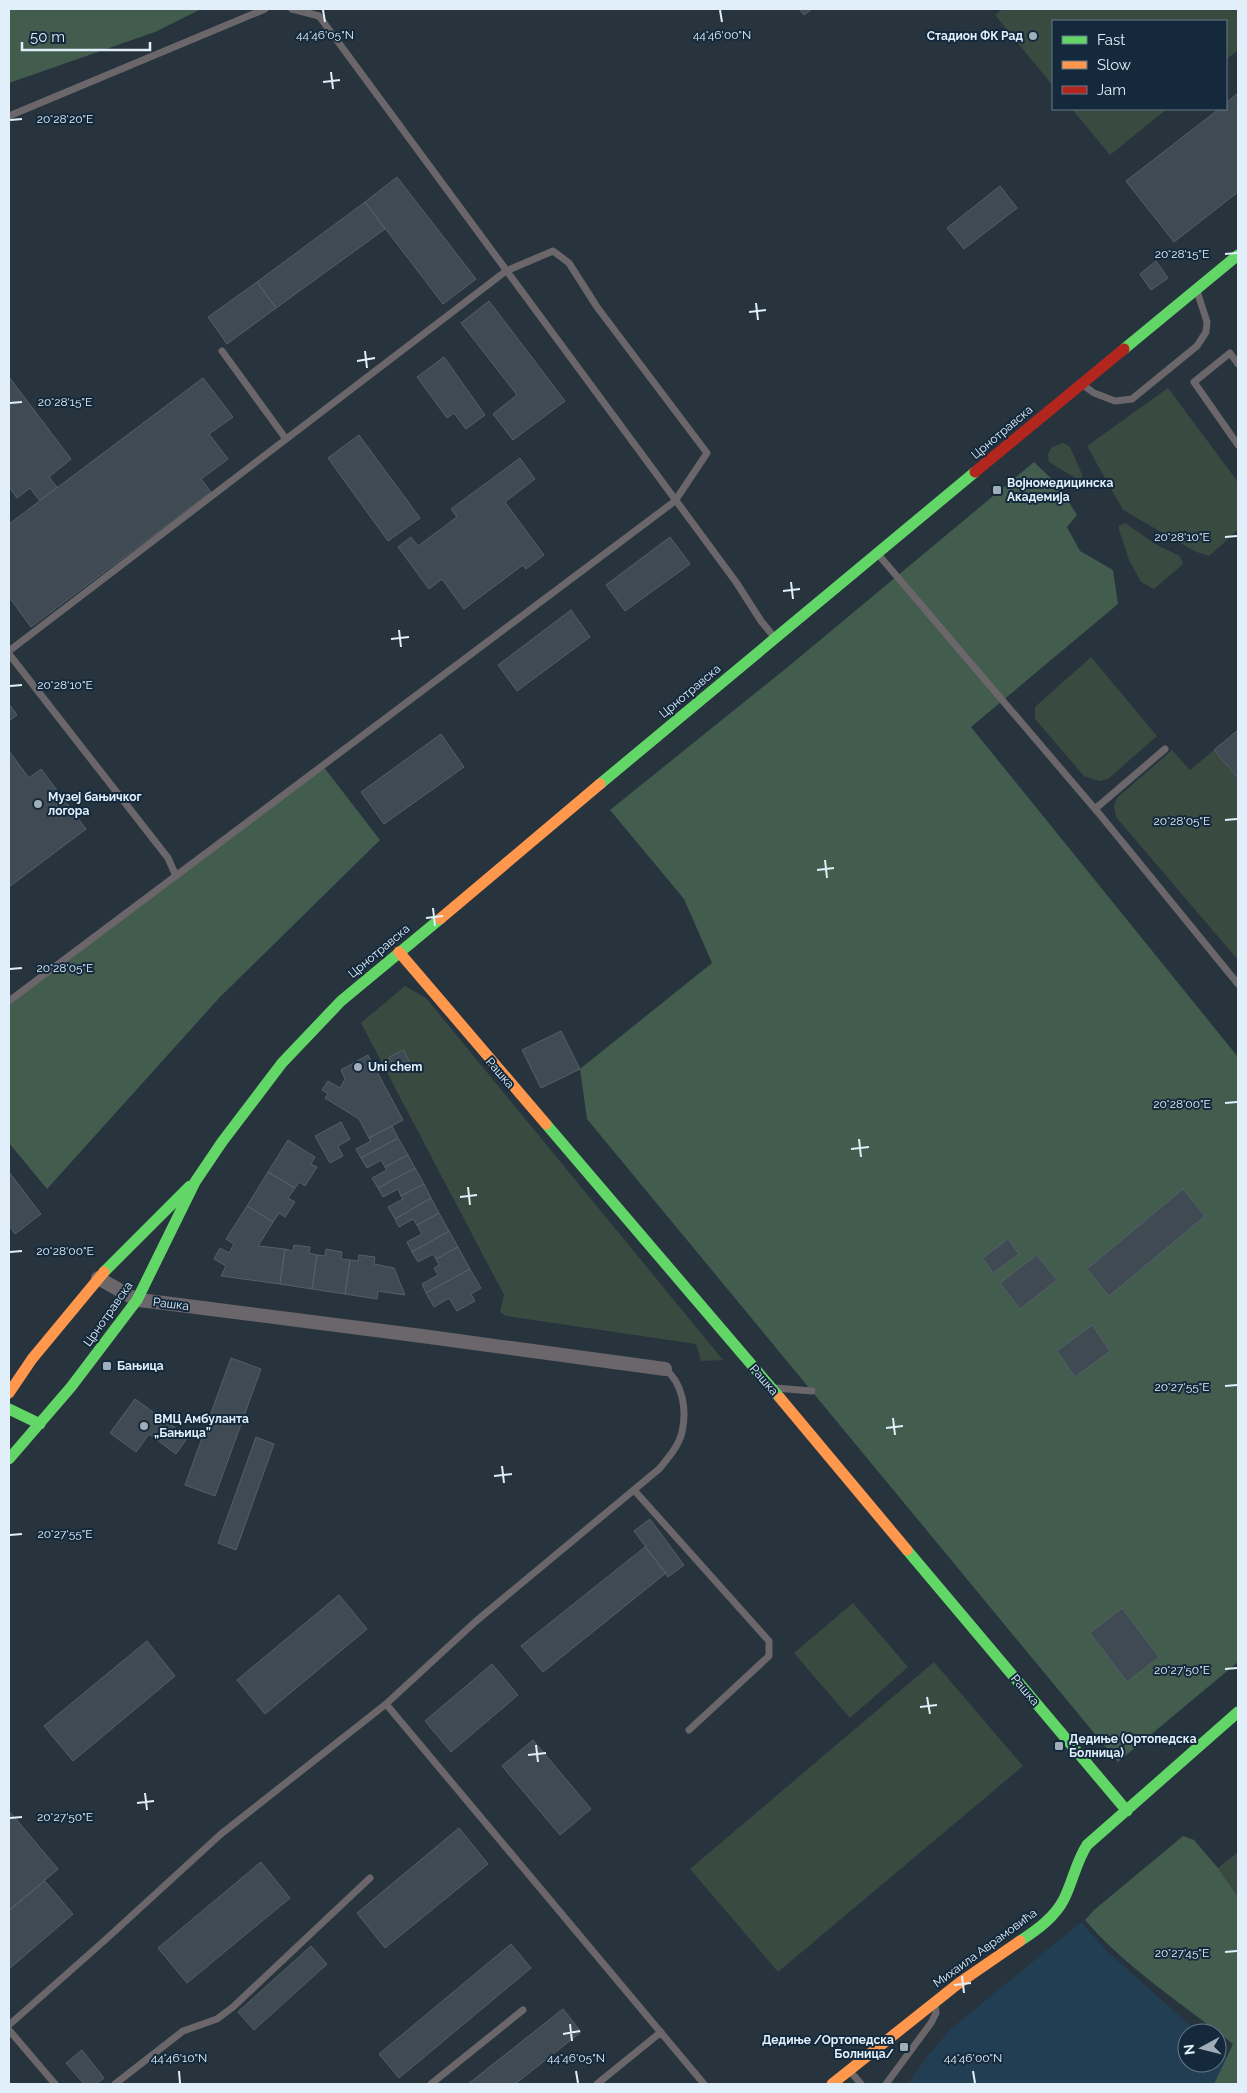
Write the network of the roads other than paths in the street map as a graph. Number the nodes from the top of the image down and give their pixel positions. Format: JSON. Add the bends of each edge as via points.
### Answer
{"nodes":[{"id":1,"x":265,"y":9,"type":"edge"},
{"id":2,"x":292,"y":9,"type":"edge"},
{"id":3,"x":9,"y":116,"type":"edge"},
{"id":4,"x":1238,"y":255,"type":"edge"},
{"id":5,"x":506,"y":271,"type":"junction"},
{"id":6,"x":1197,"y":290,"type":"junction"},
{"id":7,"x":222,"y":351,"type":"dead end"},
{"id":8,"x":1238,"y":364,"type":"edge"},
{"id":9,"x":1081,"y":384,"type":"junction"},
{"id":10,"x":286,"y":439,"type":"junction"},
{"id":11,"x":1238,"y":445,"type":"edge"},
{"id":12,"x":675,"y":501,"type":"junction"},
{"id":13,"x":877,"y":553,"type":"junction"},
{"id":14,"x":775,"y":638,"type":"junction"},
{"id":15,"x":9,"y":653,"type":"edge"},
{"id":16,"x":1165,"y":748,"type":"dead end"},
{"id":17,"x":1095,"y":809,"type":"junction"},
{"id":18,"x":176,"y":876,"type":"junction"},
{"id":19,"x":398,"y":952,"type":"junction"},
{"id":20,"x":1238,"y":984,"type":"edge"},
{"id":21,"x":9,"y":1001,"type":"edge"},
{"id":22,"x":195,"y":1182,"type":"junction"},
{"id":23,"x":98,"y":1278,"type":"junction"},
{"id":24,"x":137,"y":1300,"type":"junction"},
{"id":25,"x":666,"y":1369,"type":"joint"},
{"id":26,"x":770,"y":1387,"type":"junction"},
{"id":27,"x":812,"y":1391,"type":"dead end"},
{"id":28,"x":9,"y":1393,"type":"edge"},
{"id":29,"x":9,"y":1409,"type":"edge"},
{"id":30,"x":40,"y":1424,"type":"junction"},
{"id":31,"x":9,"y":1460,"type":"edge"},
{"id":32,"x":634,"y":1490,"type":"junction"},
{"id":33,"x":386,"y":1704,"type":"junction"},
{"id":34,"x":1238,"y":1712,"type":"edge"},
{"id":35,"x":688,"y":1730,"type":"dead end"},
{"id":36,"x":1127,"y":1811,"type":"junction"},
{"id":37,"x":370,"y":1878,"type":"dead end"},
{"id":38,"x":935,"y":2002,"type":"junction"},
{"id":39,"x":523,"y":2010,"type":"dead end"},
{"id":40,"x":9,"y":2025,"type":"edge"},
{"id":41,"x":9,"y":2030,"type":"edge"},
{"id":42,"x":661,"y":2032,"type":"junction"},
{"id":43,"x":850,"y":2070,"type":"junction"},
{"id":44,"x":55,"y":2084,"type":"edge"},
{"id":45,"x":115,"y":2084,"type":"edge"},
{"id":46,"x":432,"y":2084,"type":"edge"},
{"id":47,"x":597,"y":2084,"type":"edge"},
{"id":48,"x":704,"y":2084,"type":"edge"},
{"id":49,"x":832,"y":2084,"type":"edge"},
{"id":50,"x":861,"y":2084,"type":"edge"},
{"id":51,"x":886,"y":2084,"type":"edge"}],
"edges":[{"from":1,"to":3,"type":"lane"},
{"from":2,"to":5,"type":"lane","via":[[319,16]]},
{"from":4,"to":6,"type":"main road","name":"Црнотравска"},
{"from":5,"to":10,"type":"lane"},
{"from":5,"to":12,"type":"lane"},
{"from":5,"to":12,"type":"lane","via":[[553,251],[568,263],[597,307],[707,453]]},
{"from":6,"to":9,"type":"main road","name":"Црнотравска"},
{"from":6,"to":9,"type":"lane","via":[[1206,322],[1206,332],[1198,346],[1132,399],[1115,401],[1094,394]]},
{"from":7,"to":10,"type":"lane"},
{"from":8,"to":11,"type":"lane","via":[[1230,353],[1194,382]]},
{"from":9,"to":13,"type":"main road","name":"Црнотравска"},
{"from":10,"to":15,"type":"lane"},
{"from":12,"to":14,"type":"lane"},
{"from":12,"to":18,"type":"lane"},
{"from":13,"to":14,"type":"main road","name":"Црнотравска"},
{"from":13,"to":17,"type":"lane"},
{"from":14,"to":19,"type":"main road","name":"Црнотравска"},
{"from":15,"to":18,"type":"lane","via":[[168,858]]},
{"from":16,"to":17,"type":"lane"},
{"from":17,"to":20,"type":"lane"},
{"from":18,"to":21,"type":"lane"},
{"from":19,"to":22,"type":"main road","name":"Црнотравска","via":[[341,1001],[282,1062]]},
{"from":19,"to":26,"type":"main road","name":"Рашка"},
{"from":22,"to":23,"type":"main road","name":"Црнотравска"},
{"from":22,"to":24,"type":"main road","name":"Црнотравска"},
{"from":23,"to":24,"type":"street","name":"Рашка"},
{"from":23,"to":28,"type":"main road","name":"Црнотравска","via":[[32,1359]]},
{"from":24,"to":25,"type":"street","name":"Рашка"},
{"from":24,"to":30,"type":"main road","name":"Црнотравска"},
{"from":25,"to":32,"type":"lane","via":[[680,1387],[684,1410],[682,1432],[674,1450],[659,1469]]},
{"from":26,"to":27,"type":"lane"},
{"from":26,"to":36,"type":"main road","name":"Рашка"},
{"from":29,"to":30,"type":"main road"},
{"from":30,"to":31,"type":"main road","name":"Црнотравска"},
{"from":32,"to":33,"type":"lane","via":[[475,1622]]},
{"from":32,"to":35,"type":"lane","via":[[769,1642],[769,1656]]},
{"from":33,"to":40,"type":"lane","via":[[221,1834]]},
{"from":33,"to":42,"type":"lane"},
{"from":34,"to":36,"type":"main road","name":"Михаила Аврамовића"},
{"from":36,"to":38,"type":"main road","name":"Михаила Аврамовића","via":[[1083,1851],[1069,1889],[1052,1917]]},
{"from":37,"to":45,"type":"lane","via":[[232,2007],[217,2019],[183,2031]]},
{"from":38,"to":43,"type":"main road","name":"Михаила Аврамовића"},
{"from":38,"to":51,"type":"lane","via":[[936,2013],[931,2023]]},
{"from":39,"to":46,"type":"lane"},
{"from":41,"to":44,"type":"lane"},
{"from":42,"to":47,"type":"lane"},
{"from":42,"to":48,"type":"lane"},
{"from":43,"to":49,"type":"main road","name":"Михаила Аврамовића"},
{"from":43,"to":50,"type":"lane"}]}
